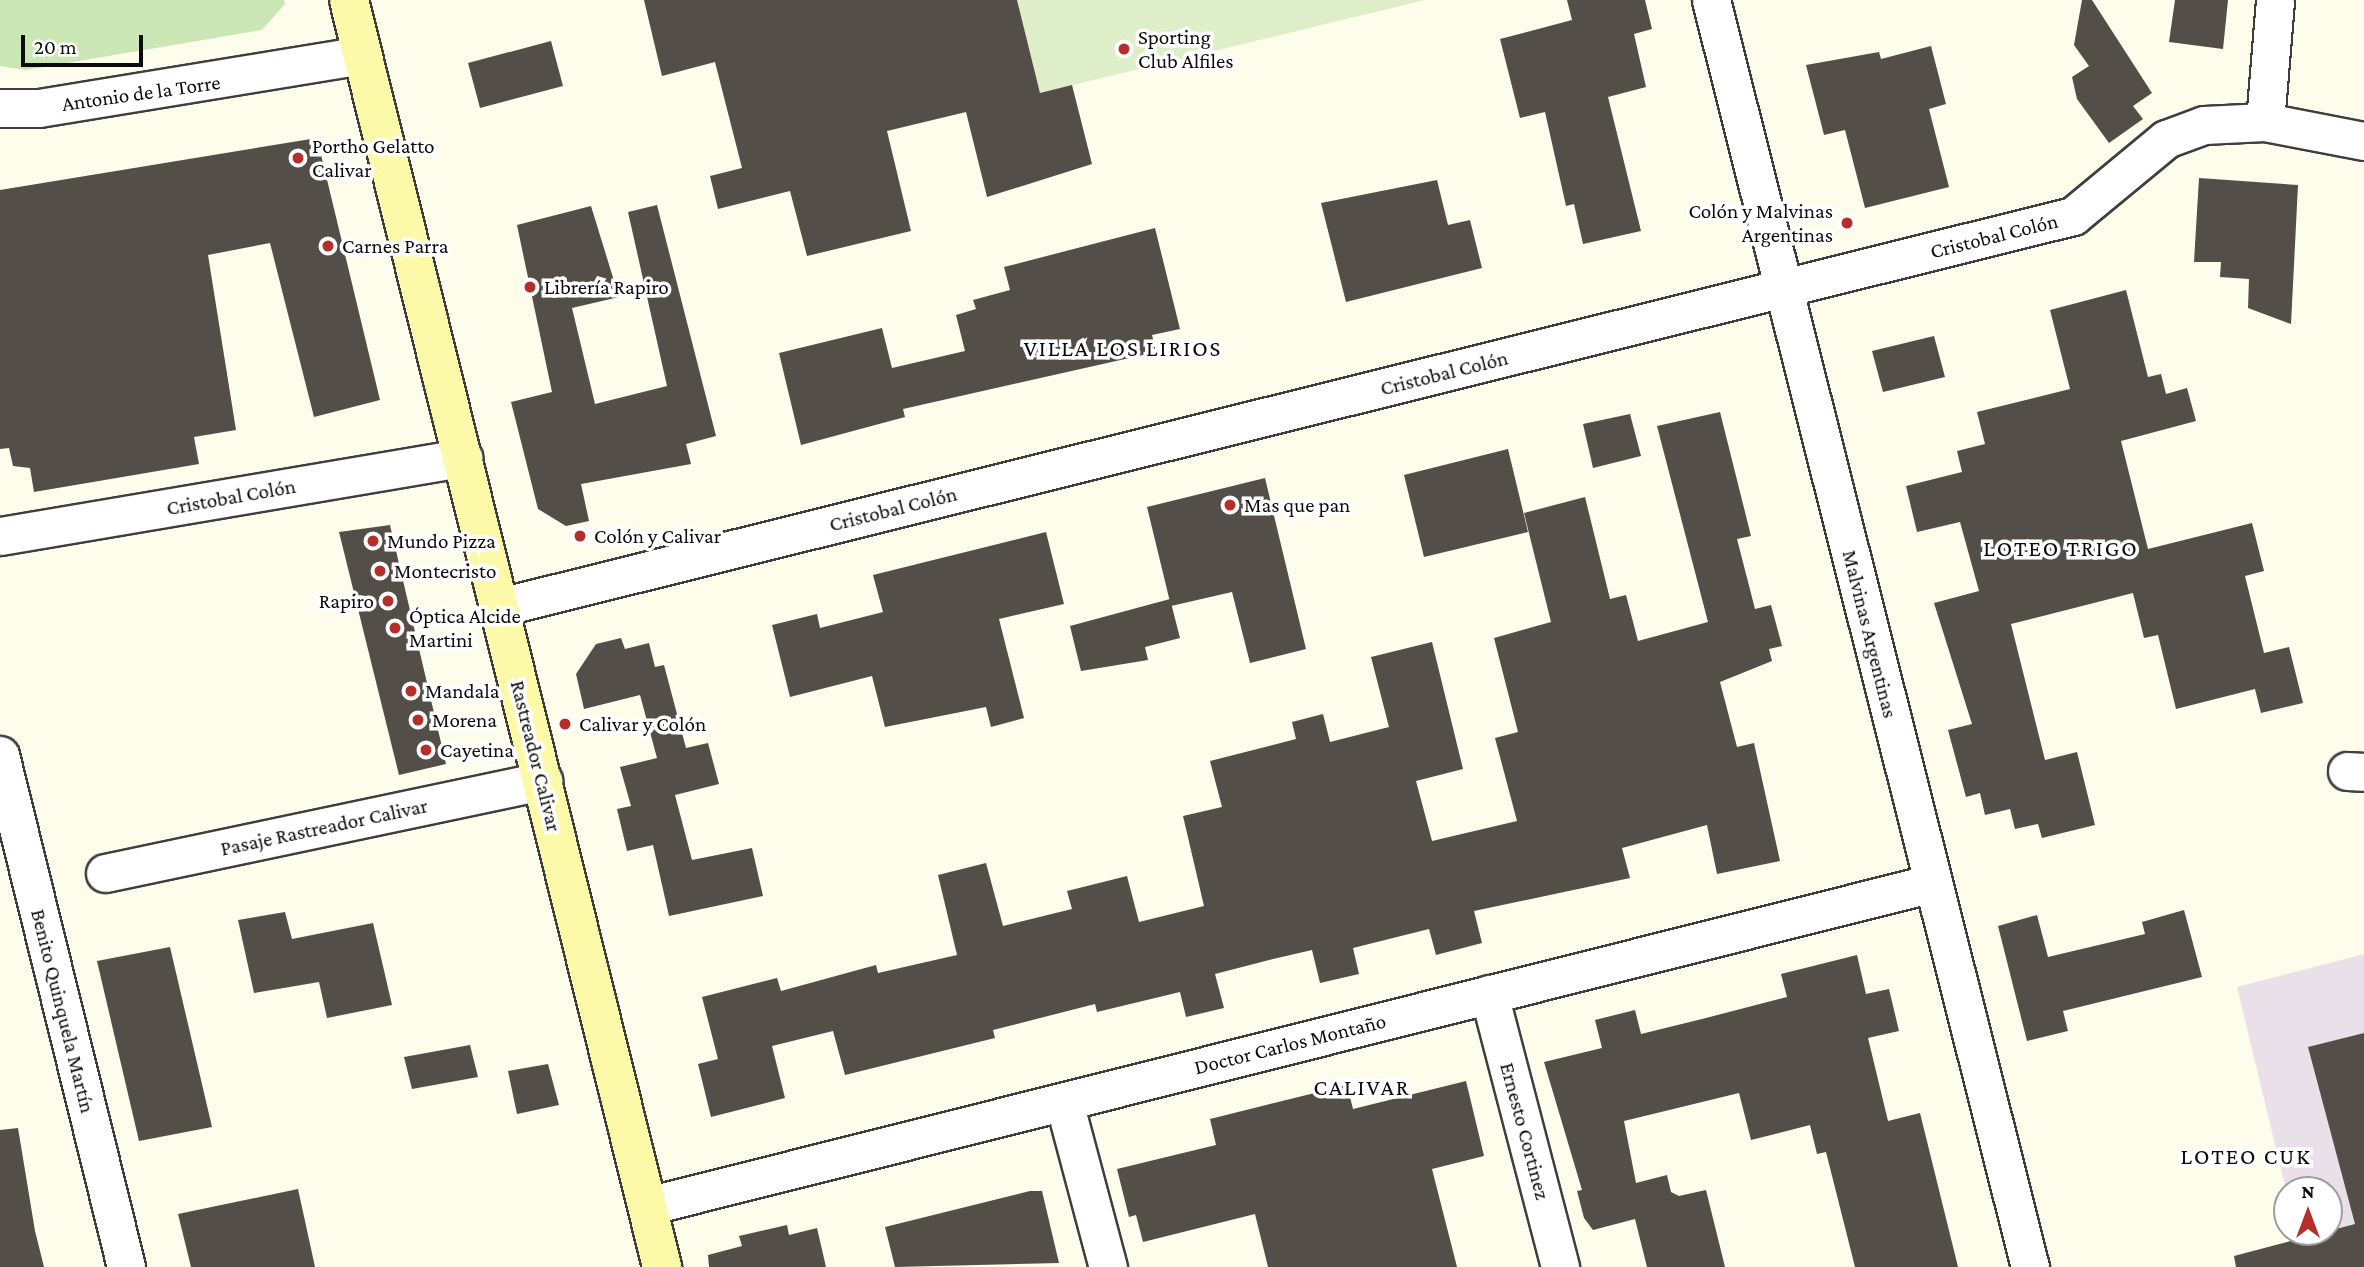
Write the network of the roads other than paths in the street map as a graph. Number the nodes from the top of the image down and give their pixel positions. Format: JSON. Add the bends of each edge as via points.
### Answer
{"nodes":[{"id":1,"x":349,"y":0,"type":"edge"},
{"id":2,"x":1711,"y":0,"type":"edge"},
{"id":3,"x":2275,"y":0,"type":"edge"},
{"id":4,"x":363,"y":55,"type":"junction"},
{"id":5,"x":0,"y":108,"type":"edge"},
{"id":6,"x":2265,"y":122,"type":"junction"},
{"id":7,"x":2364,"y":141,"type":"edge"},
{"id":8,"x":1784,"y":289,"type":"junction"},
{"id":9,"x":463,"y":458,"type":"junction"},
{"id":10,"x":0,"y":536,"type":"edge"},
{"id":11,"x":500,"y":607,"type":"junction"},
{"id":12,"x":0,"y":755,"type":"edge"},
{"id":13,"x":542,"y":781,"type":"junction"},
{"id":14,"x":105,"y":873,"type":"dead end"},
{"id":15,"x":1933,"y":883,"type":"junction"},
{"id":16,"x":1489,"y":994,"type":"junction"},
{"id":17,"x":1064,"y":1102,"type":"junction"},
{"id":18,"x":647,"y":1206,"type":"junction"},
{"id":19,"x":126,"y":1267,"type":"edge"},
{"id":20,"x":662,"y":1267,"type":"edge"},
{"id":21,"x":1108,"y":1267,"type":"edge"},
{"id":22,"x":1560,"y":1267,"type":"edge"},
{"id":23,"x":2030,"y":1267,"type":"edge"}],
"edges":[{"from":1,"to":4,"type":"main road","name":"Rastreador Calivar"},
{"from":2,"to":8,"type":"street","name":"Malvinas Argentinas"},
{"from":3,"to":6,"type":"street"},
{"from":4,"to":5,"type":"street","name":"Antonio de la Torre","via":[[39,108]]},
{"from":4,"to":9,"type":"main road","name":"Rastreador Calivar"},
{"from":6,"to":7,"type":"street","name":"Cristobal Colón"},
{"from":6,"to":8,"type":"street","name":"Cristobal Colón","via":[[2204,125],[2166,139],[2073,216]]},
{"from":8,"to":11,"type":"street","name":"Cristobal Colón"},
{"from":8,"to":15,"type":"street","name":"Malvinas Argentinas"},
{"from":9,"to":10,"type":"street","name":"Cristobal Colón"},
{"from":9,"to":11,"type":"main road","name":"Rastreador Calivar"},
{"from":11,"to":13,"type":"main road","name":"Rastreador Calivar"},
{"from":12,"to":19,"type":"street","name":"Benito Quinquela Martín"},
{"from":13,"to":14,"type":"street","name":"Pasaje Rastreador Calivar"},
{"from":13,"to":18,"type":"main road","name":"Rastreador Calivar"},
{"from":15,"to":16,"type":"street","name":"Doctor Carlos Montaño"},
{"from":15,"to":23,"type":"street","name":"Malvinas Argentinas"},
{"from":16,"to":17,"type":"street","name":"Doctor Carlos Montaño"},
{"from":16,"to":22,"type":"street","name":"Ernesto Cortinez"},
{"from":17,"to":18,"type":"street","name":"Doctor Carlos Montaño"},
{"from":17,"to":21,"type":"street"},
{"from":18,"to":20,"type":"main road","name":"Rastreador Calivar"}]}
